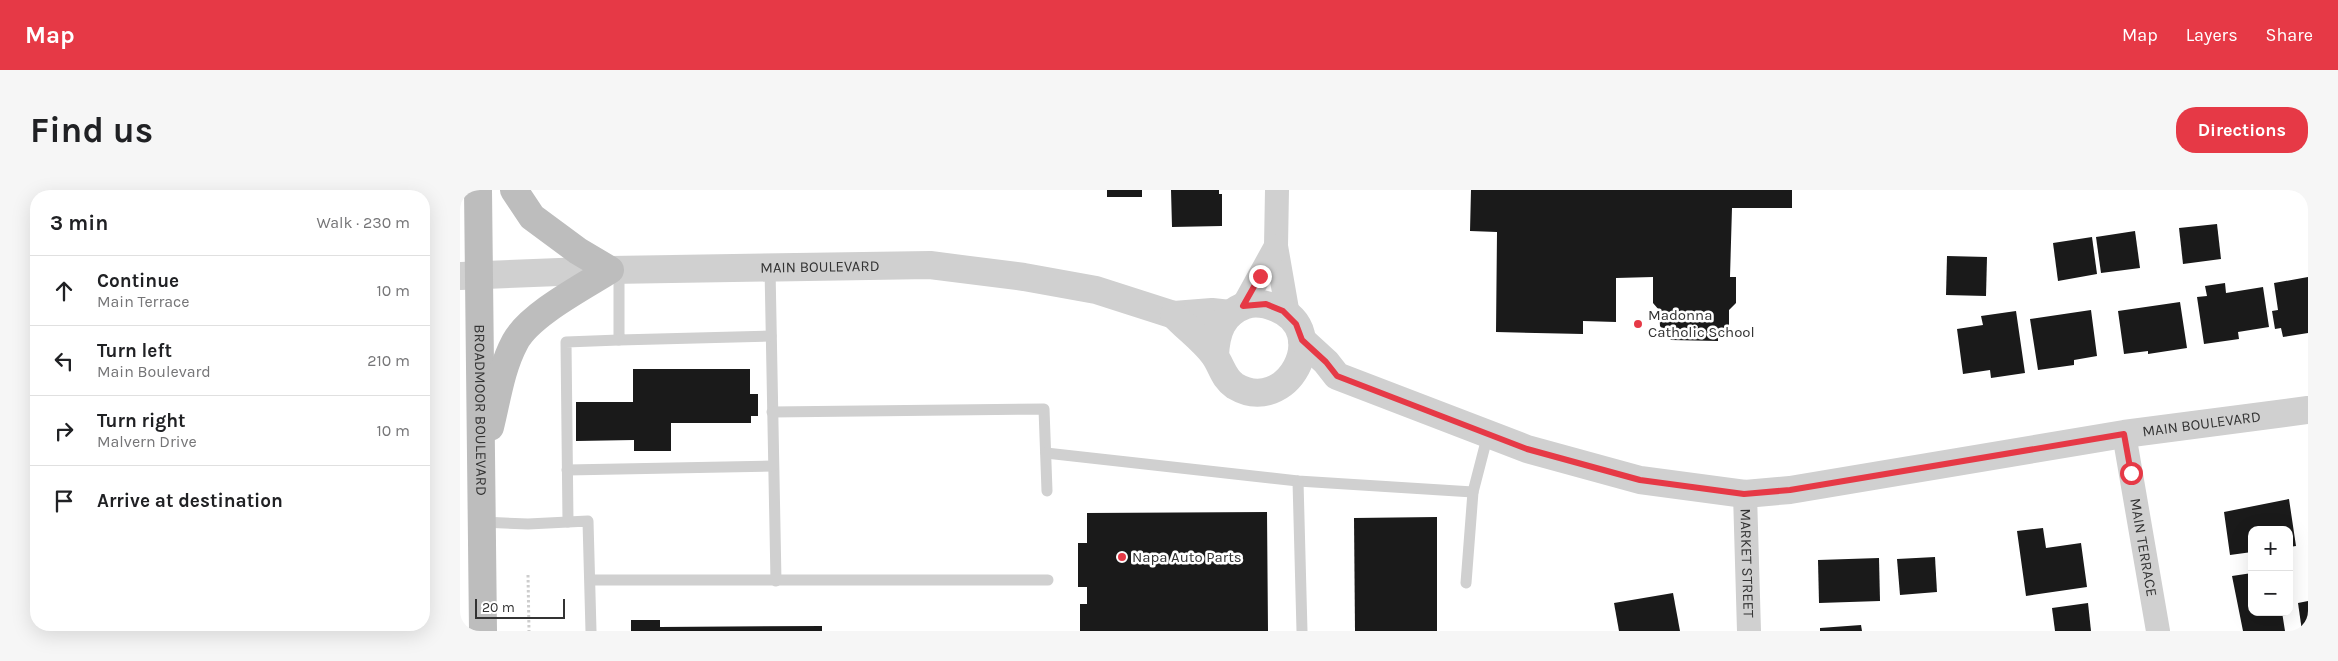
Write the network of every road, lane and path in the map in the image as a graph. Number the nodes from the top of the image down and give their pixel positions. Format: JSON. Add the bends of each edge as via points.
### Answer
{"nodes":[{"id":1,"x":478,"y":190,"type":"edge"},
{"id":2,"x":514,"y":190,"type":"edge"},
{"id":3,"x":1277,"y":190,"type":"edge"},
{"id":4,"x":1276,"y":246,"type":"junction"},
{"id":5,"x":770,"y":268,"type":"junction"},
{"id":6,"x":615,"y":270,"type":"junction"},
{"id":7,"x":469,"y":275,"type":"edge"},
{"id":8,"x":1236,"y":310,"type":"junction"},
{"id":9,"x":1174,"y":315,"type":"junction"},
{"id":10,"x":1288,"y":315,"type":"junction"},
{"id":11,"x":771,"y":336,"type":"junction"},
{"id":12,"x":619,"y":340,"type":"junction"},
{"id":13,"x":1302,"y":340,"type":"junction"},
{"id":14,"x":1215,"y":356,"type":"junction"},
{"id":15,"x":1337,"y":376,"type":"junction"},
{"id":16,"x":1286,"y":382,"type":"junction"},
{"id":17,"x":2308,"y":410,"type":"edge"},
{"id":18,"x":772,"y":412,"type":"junction"},
{"id":19,"x":1488,"y":434,"type":"junction"},
{"id":20,"x":2124,"y":434,"type":"junction"},
{"id":21,"x":1046,"y":453,"type":"junction"},
{"id":22,"x":773,"y":466,"type":"junction"},
{"id":23,"x":481,"y":468,"type":"junction"},
{"id":24,"x":568,"y":470,"type":"junction"},
{"id":25,"x":1298,"y":481,"type":"junction"},
{"id":26,"x":1047,"y":492,"type":"dead end"},
{"id":27,"x":1473,"y":492,"type":"junction"},
{"id":28,"x":1744,"y":494,"type":"junction"},
{"id":29,"x":482,"y":522,"type":"junction"},
{"id":30,"x":568,"y":522,"type":"junction"},
{"id":31,"x":528,"y":575,"type":"dead end"},
{"id":32,"x":591,"y":580,"type":"junction"},
{"id":33,"x":1048,"y":580,"type":"dead end"},
{"id":34,"x":776,"y":581,"type":"junction"},
{"id":35,"x":1466,"y":583,"type":"dead end"},
{"id":36,"x":483,"y":631,"type":"edge"},
{"id":37,"x":529,"y":631,"type":"edge"},
{"id":38,"x":591,"y":631,"type":"edge"},
{"id":39,"x":1302,"y":631,"type":"edge"},
{"id":40,"x":1749,"y":631,"type":"edge"},
{"id":41,"x":2158,"y":631,"type":"edge"}],
"edges":[{"from":1,"to":7,"type":"main road","name":"BROADMOOR BOULEVARD"},
{"from":2,"to":6,"type":"main road","via":[[532,217],[578,251]]},
{"from":3,"to":4,"type":"street"},
{"from":4,"to":8,"type":"street"},
{"from":4,"to":10,"type":"street"},
{"from":5,"to":6,"type":"street","name":"MAIN BOULEVARD"},
{"from":5,"to":9,"type":"street","name":"MAIN BOULEVARD","via":[[930,265],[1024,276],[1096,290]]},
{"from":5,"to":11,"type":"lane"},
{"from":6,"to":7,"type":"street","name":"MAIN BOULEVARD"},
{"from":6,"to":12,"type":"lane"},
{"from":6,"to":23,"type":"main road","via":[[540,316],[515,341],[504,369]]},
{"from":7,"to":23,"type":"main road","name":"BROADMOOR BOULEVARD"},
{"from":8,"to":9,"type":"street","name":"MAIN BOULEVARD"},
{"from":8,"to":10,"type":"street","name":"MAIN BOULEVARD","via":[[1266,304]]},
{"from":8,"to":14,"type":"street","via":[[1216,335]]},
{"from":9,"to":14,"type":"street","name":"MAIN BOULEVARD"},
{"from":10,"to":13,"type":"street","name":"MAIN BOULEVARD","via":[[1296,324]]},
{"from":11,"to":12,"type":"lane"},
{"from":11,"to":18,"type":"lane"},
{"from":12,"to":24,"type":"lane","via":[[566,342]]},
{"from":13,"to":15,"type":"street","name":"MAIN BOULEVARD"},
{"from":13,"to":16,"type":"street","via":[[1299,365]]},
{"from":14,"to":16,"type":"street","name":"MAIN BOULEVARD","via":[[1224,376],[1248,391],[1272,390]]},
{"from":15,"to":16,"type":"street","name":"MAIN BOULEVARD"},
{"from":15,"to":19,"type":"street","name":"MAIN BOULEVARD"},
{"from":17,"to":20,"type":"street","name":"MAIN BOULEVARD"},
{"from":18,"to":21,"type":"lane","via":[[1044,409]]},
{"from":18,"to":22,"type":"lane"},
{"from":19,"to":27,"type":"lane"},
{"from":19,"to":28,"type":"street","name":"MAIN BOULEVARD","via":[[1527,449],[1640,480]]},
{"from":20,"to":28,"type":"street","name":"MAIN BOULEVARD","via":[[1790,490]]},
{"from":20,"to":41,"type":"street","name":"MAIN TERRACE"},
{"from":21,"to":25,"type":"lane"},
{"from":21,"to":26,"type":"lane"},
{"from":22,"to":24,"type":"lane"},
{"from":22,"to":34,"type":"lane"},
{"from":23,"to":29,"type":"main road","name":"BROADMOOR BOULEVARD"},
{"from":24,"to":30,"type":"lane"},
{"from":25,"to":27,"type":"lane"},
{"from":25,"to":39,"type":"lane"},
{"from":27,"to":35,"type":"lane"},
{"from":28,"to":40,"type":"street","name":"MARKET STREET"},
{"from":29,"to":30,"type":"lane"},
{"from":29,"to":36,"type":"main road","name":"BROADMOOR BOULEVARD"},
{"from":30,"to":32,"type":"lane","via":[[588,521]]},
{"from":31,"to":37,"type":"path"},
{"from":32,"to":34,"type":"lane"},
{"from":32,"to":38,"type":"lane"},
{"from":33,"to":34,"type":"lane"}]}
